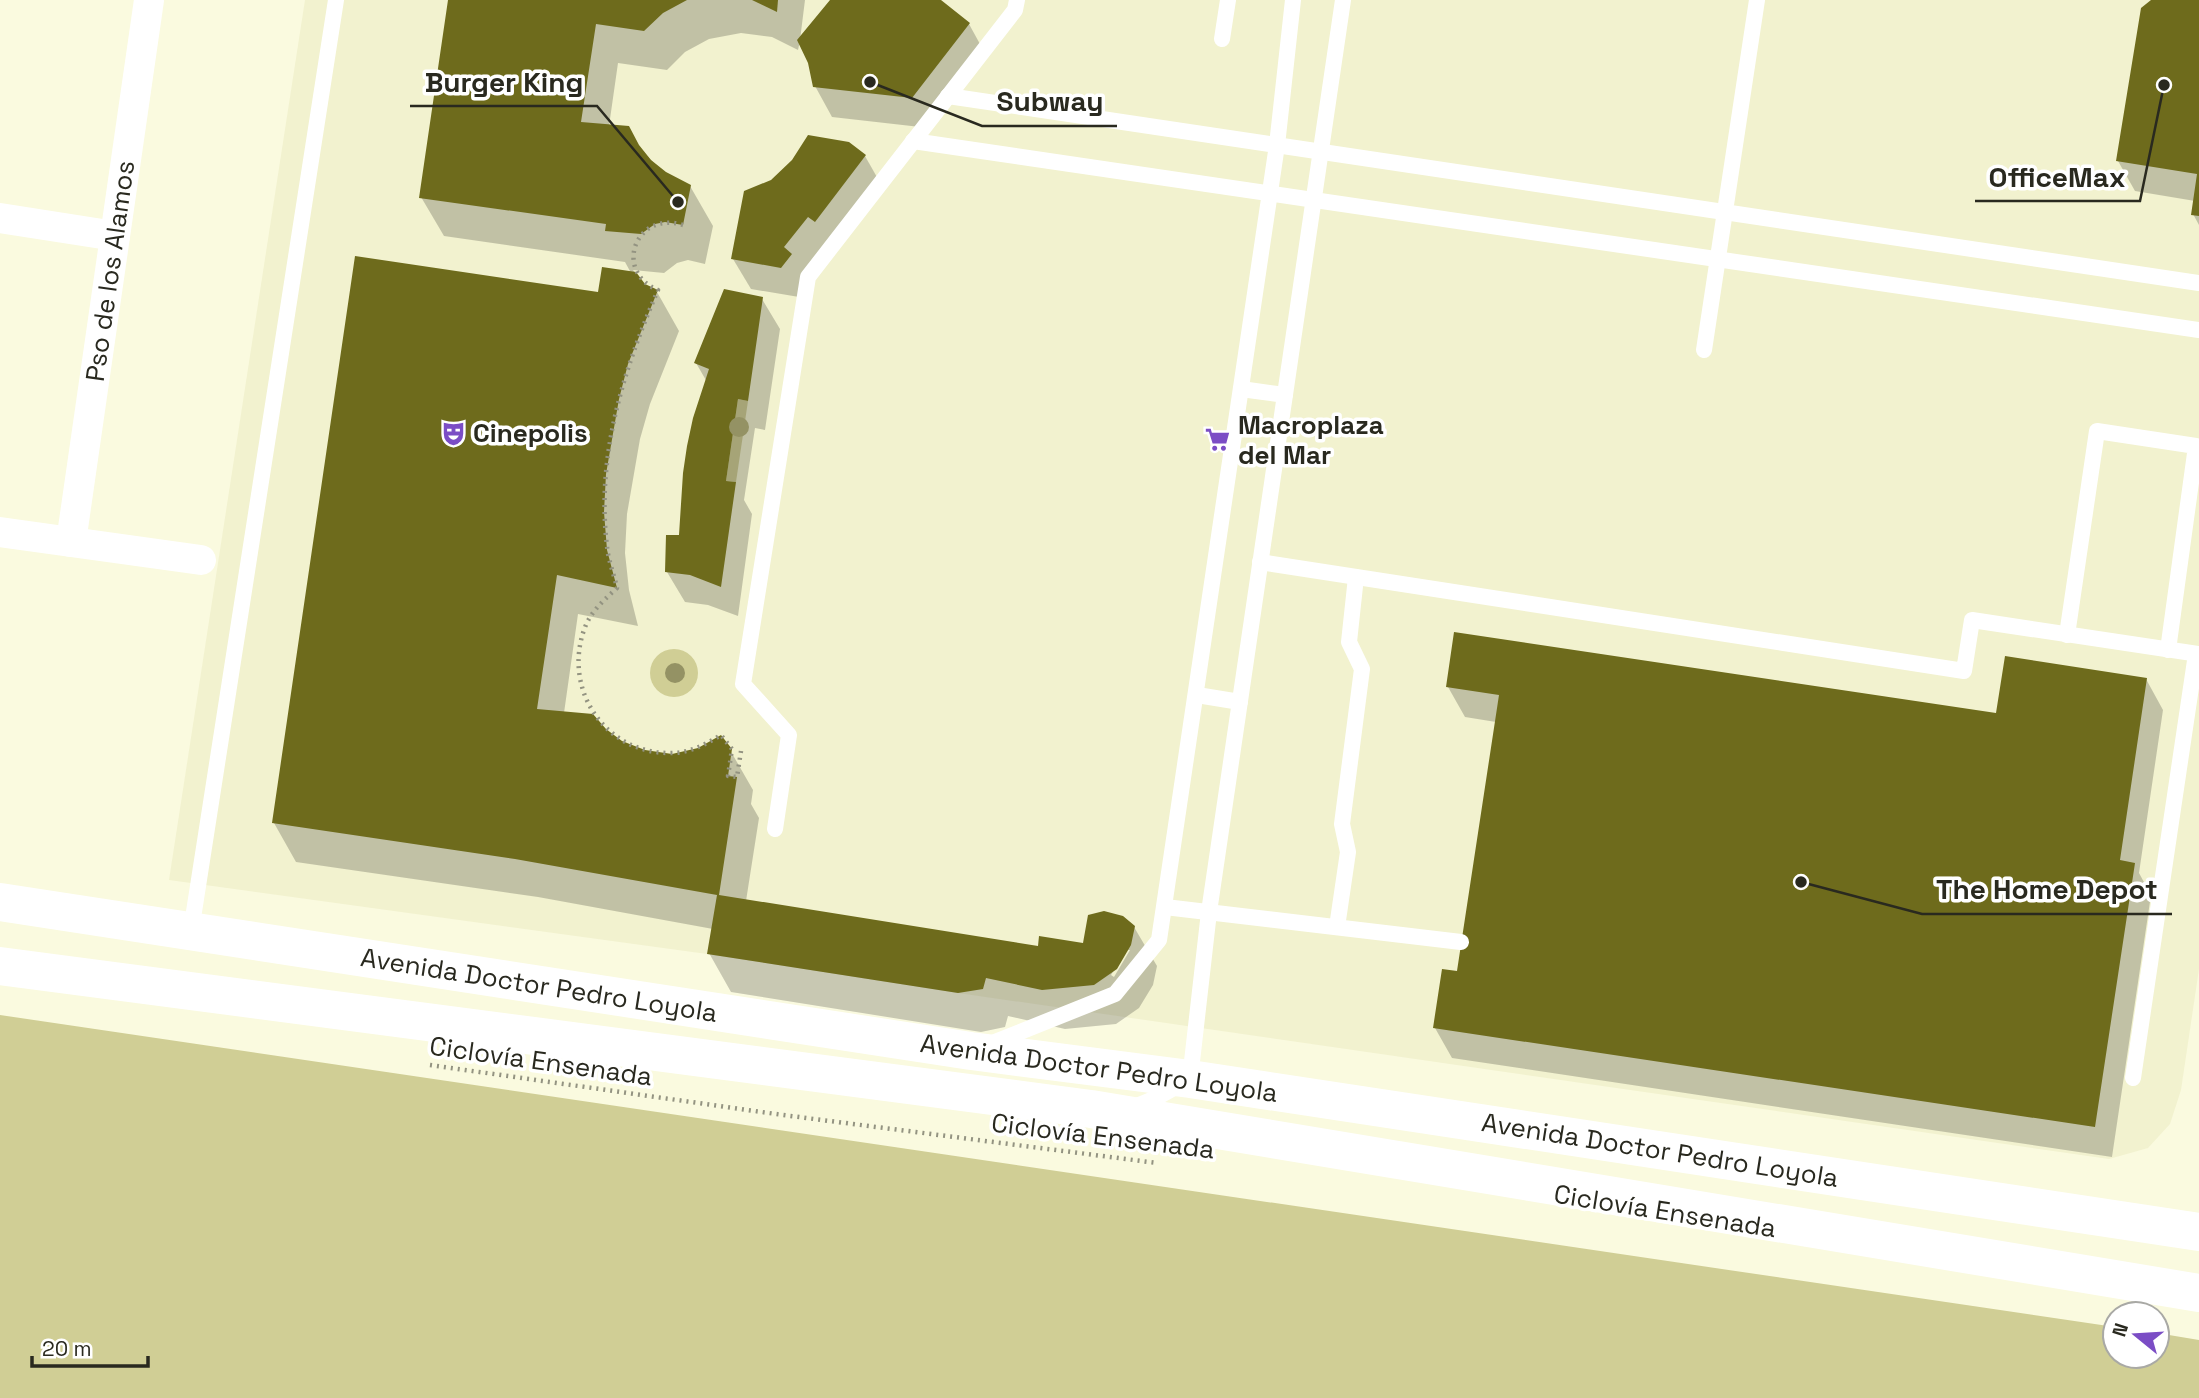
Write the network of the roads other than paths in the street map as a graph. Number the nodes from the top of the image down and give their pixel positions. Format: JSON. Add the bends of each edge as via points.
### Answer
{"nodes":[{"id":1,"x":149,"y":0,"type":"edge"},
{"id":2,"x":336,"y":0,"type":"edge"},
{"id":3,"x":1017,"y":0,"type":"edge"},
{"id":4,"x":1228,"y":0,"type":"edge"},
{"id":5,"x":1293,"y":0,"type":"edge"},
{"id":6,"x":1343,"y":0,"type":"edge"},
{"id":7,"x":1757,"y":0,"type":"edge"},
{"id":8,"x":1222,"y":39,"type":"dead end"},
{"id":9,"x":948,"y":96,"type":"junction"},
{"id":10,"x":913,"y":141,"type":"junction"},
{"id":11,"x":1277,"y":145,"type":"junction"},
{"id":12,"x":1321,"y":151,"type":"junction"},
{"id":13,"x":1270,"y":193,"type":"junction"},
{"id":14,"x":1314,"y":200,"type":"junction"},
{"id":15,"x":1724,"y":212,"type":"junction"},
{"id":16,"x":0,"y":218,"type":"edge"},
{"id":17,"x":115,"y":236,"type":"junction"},
{"id":18,"x":1717,"y":258,"type":"junction"},
{"id":19,"x":2199,"y":283,"type":"edge"},
{"id":20,"x":2199,"y":330,"type":"edge"},
{"id":21,"x":1704,"y":350,"type":"dead end"},
{"id":22,"x":1241,"y":388,"type":"junction"},
{"id":23,"x":1285,"y":395,"type":"junction"},
{"id":24,"x":0,"y":532,"type":"edge"},
{"id":25,"x":71,"y":542,"type":"junction"},
{"id":26,"x":201,"y":560,"type":"dead end"},
{"id":27,"x":1261,"y":562,"type":"junction"},
{"id":28,"x":1356,"y":577,"type":"junction"},
{"id":29,"x":2067,"y":635,"type":"junction"},
{"id":30,"x":2168,"y":650,"type":"junction"},
{"id":31,"x":2198,"y":654,"type":"edge"},
{"id":32,"x":1196,"y":695,"type":"junction"},
{"id":33,"x":1240,"y":702,"type":"junction"},
{"id":34,"x":775,"y":829,"type":"dead end"},
{"id":35,"x":0,"y":902,"type":"edge"},
{"id":36,"x":1165,"y":907,"type":"junction"},
{"id":37,"x":1209,"y":912,"type":"junction"},
{"id":38,"x":1337,"y":927,"type":"junction"},
{"id":39,"x":191,"y":931,"type":"junction"},
{"id":40,"x":1461,"y":942,"type":"dead end"},
{"id":41,"x":0,"y":966,"type":"edge"},
{"id":42,"x":971,"y":1051,"type":"junction"},
{"id":43,"x":2133,"y":1078,"type":"dead end"},
{"id":44,"x":1190,"y":1079,"type":"junction"},
{"id":45,"x":1091,"y":1109,"type":"junction"},
{"id":46,"x":2199,"y":1232,"type":"edge"},
{"id":47,"x":2199,"y":1293,"type":"edge"}],
"edges":[{"from":1,"to":17,"type":"street","name":"Pso de los Alamos"},
{"from":2,"to":39,"type":"lane"},
{"from":3,"to":9,"type":"lane","via":[[1016,10]]},
{"from":4,"to":8,"type":"lane"},
{"from":5,"to":11,"type":"lane"},
{"from":6,"to":12,"type":"lane"},
{"from":7,"to":15,"type":"lane"},
{"from":9,"to":10,"type":"lane"},
{"from":9,"to":11,"type":"lane"},
{"from":10,"to":13,"type":"lane"},
{"from":10,"to":34,"type":"lane","via":[[808,277],[743,684],[789,735]]},
{"from":11,"to":12,"type":"lane"},
{"from":11,"to":13,"type":"lane"},
{"from":12,"to":14,"type":"lane"},
{"from":12,"to":15,"type":"lane"},
{"from":13,"to":14,"type":"lane"},
{"from":13,"to":22,"type":"lane"},
{"from":14,"to":18,"type":"lane"},
{"from":14,"to":23,"type":"lane"},
{"from":15,"to":18,"type":"lane"},
{"from":15,"to":19,"type":"lane"},
{"from":16,"to":17,"type":"street"},
{"from":17,"to":25,"type":"street","name":"Pso de los Alamos"},
{"from":18,"to":20,"type":"lane"},
{"from":18,"to":21,"type":"lane"},
{"from":22,"to":23,"type":"lane"},
{"from":22,"to":32,"type":"lane"},
{"from":23,"to":27,"type":"lane"},
{"from":24,"to":25,"type":"street"},
{"from":25,"to":26,"type":"street"},
{"from":27,"to":28,"type":"lane"},
{"from":27,"to":33,"type":"lane"},
{"from":28,"to":29,"type":"lane","via":[[1964,671],[1972,620]]},
{"from":28,"to":38,"type":"lane","via":[[1349,642],[1362,669],[1342,824],[1348,852]]},
{"from":29,"to":30,"type":"lane"},
{"from":29,"to":30,"type":"lane","via":[[2097,431],[2196,446]]},
{"from":30,"to":31,"type":"lane"},
{"from":31,"to":43,"type":"lane"},
{"from":32,"to":33,"type":"lane"},
{"from":32,"to":36,"type":"lane"},
{"from":33,"to":37,"type":"lane"},
{"from":35,"to":39,"type":"main road","name":"Avenida Doctor Pedro Loyola"},
{"from":36,"to":37,"type":"lane"},
{"from":36,"to":42,"type":"lane","via":[[1159,940],[1115,994]]},
{"from":37,"to":38,"type":"lane"},
{"from":37,"to":44,"type":"lane"},
{"from":38,"to":40,"type":"lane"},
{"from":39,"to":42,"type":"main road","name":"Avenida Doctor Pedro Loyola"},
{"from":41,"to":45,"type":"main road","name":"Avenida Doctor Pedro Loyola"},
{"from":42,"to":44,"type":"main road","name":"Avenida Doctor Pedro Loyola"},
{"from":44,"to":45,"type":"lane","via":[[1132,1108]]},
{"from":44,"to":46,"type":"main road","name":"Avenida Doctor Pedro Loyola"},
{"from":45,"to":47,"type":"main road","name":"Avenida Doctor Pedro Loyola"}]}
